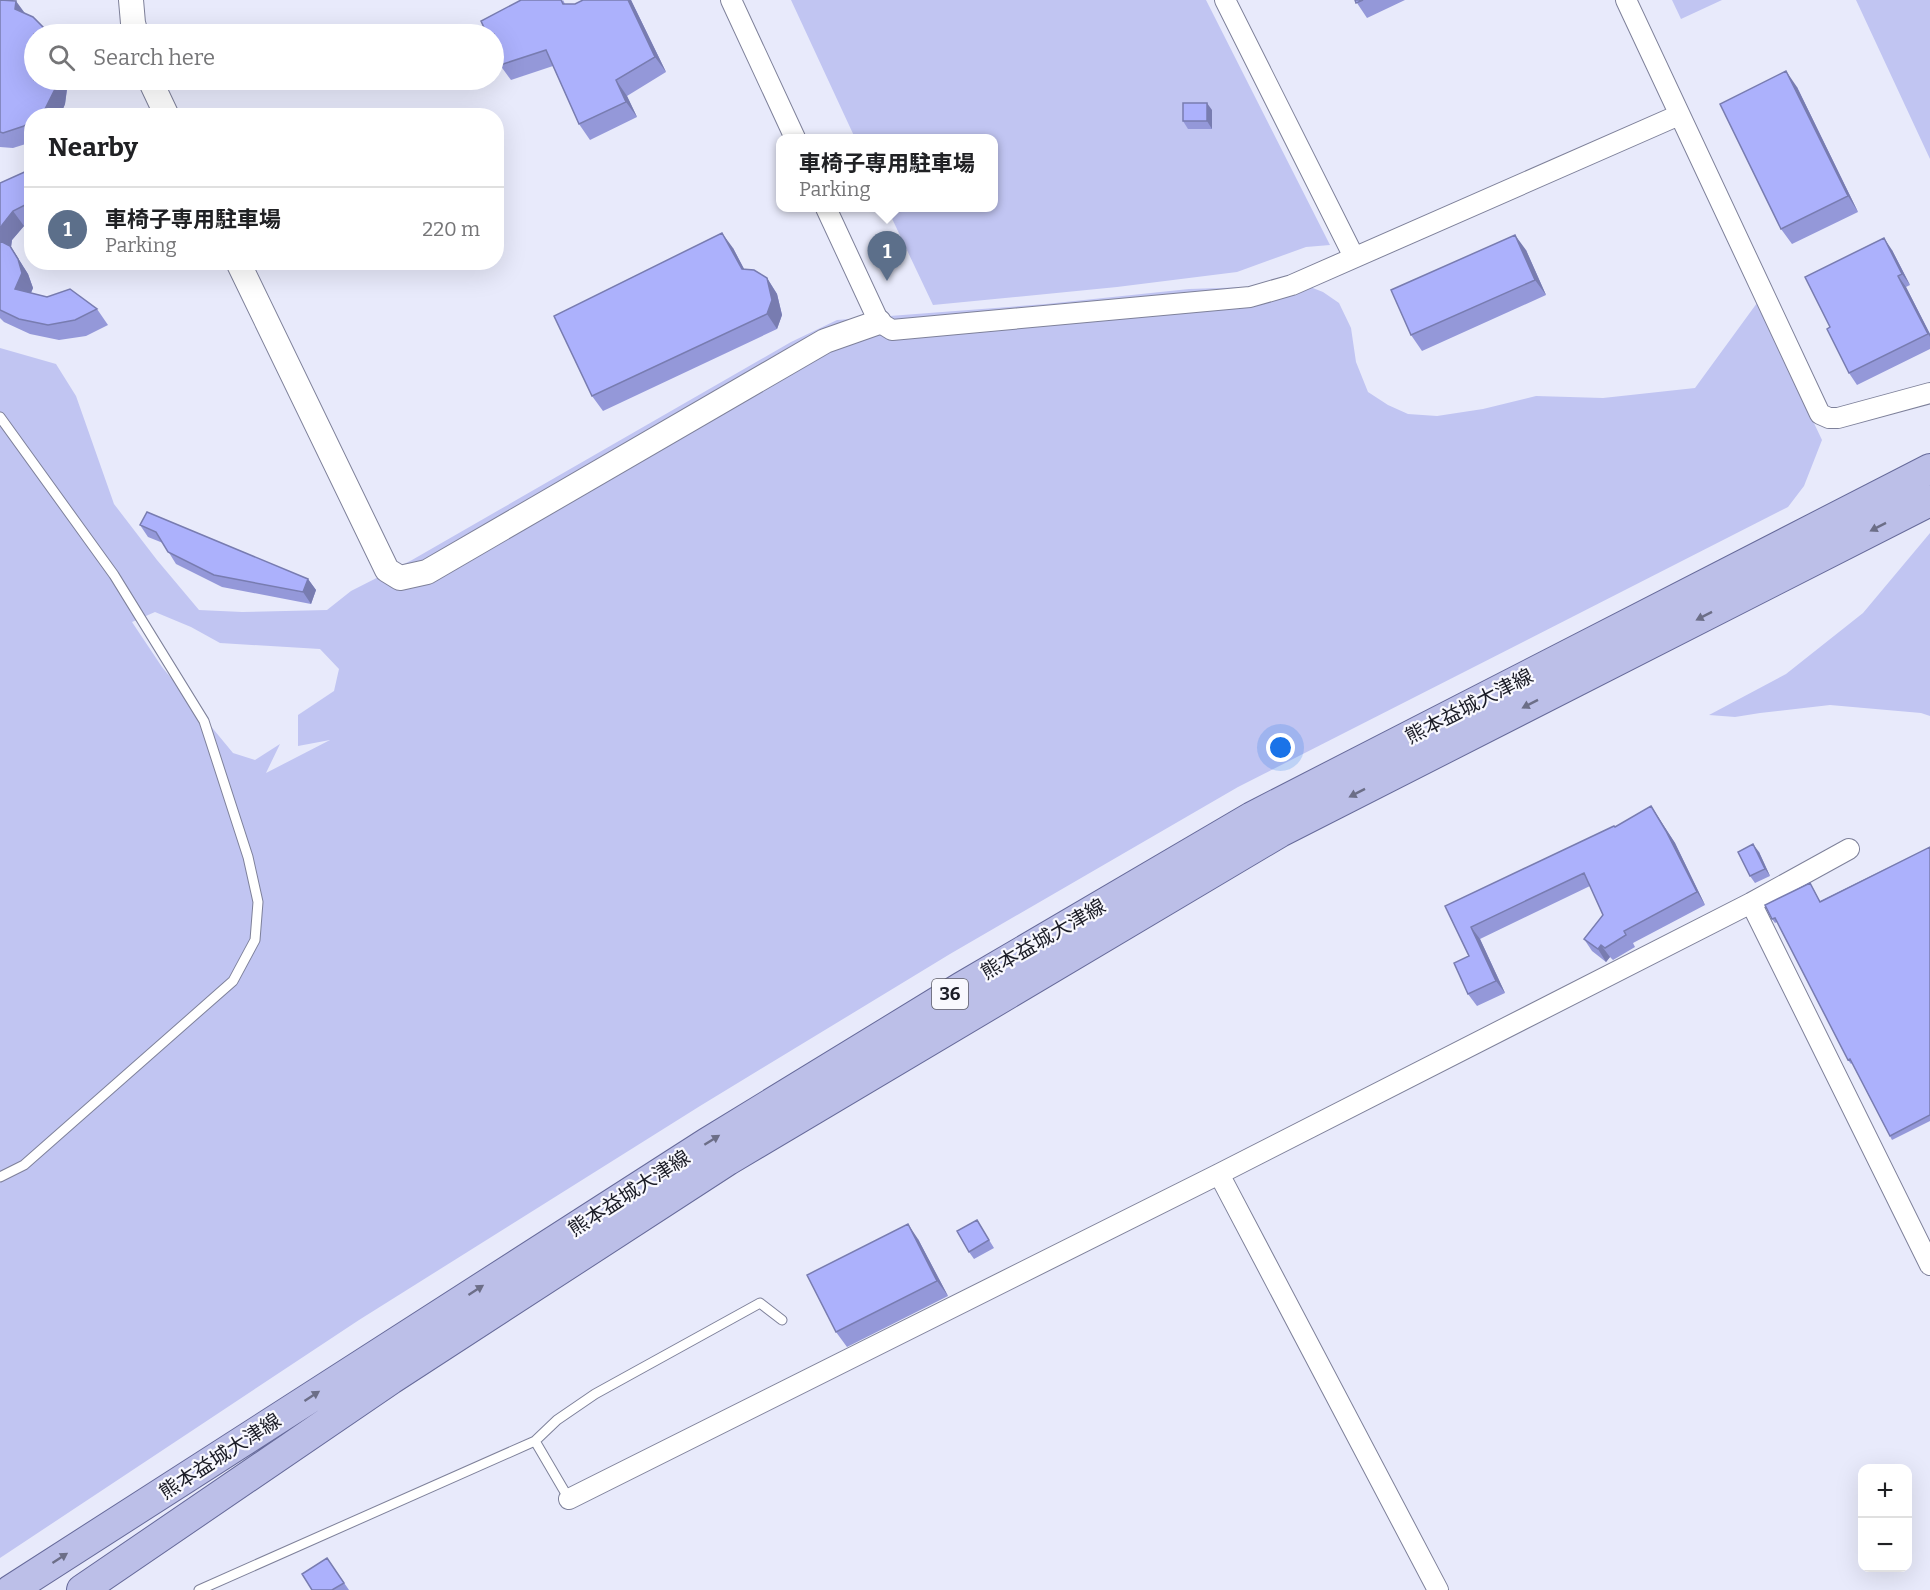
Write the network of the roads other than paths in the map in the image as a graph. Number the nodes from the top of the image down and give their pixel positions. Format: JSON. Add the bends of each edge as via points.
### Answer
{"nodes":[{"id":1,"x":131,"y":0,"type":"edge"},
{"id":2,"x":731,"y":0,"type":"edge"},
{"id":3,"x":1225,"y":0,"type":"edge"},
{"id":4,"x":1626,"y":0,"type":"edge"},
{"id":5,"x":133,"y":24,"type":"edge"},
{"id":6,"x":155,"y":90,"type":"edge"},
{"id":7,"x":163,"y":108,"type":"edge"},
{"id":8,"x":1679,"y":115,"type":"junction"},
{"id":9,"x":793,"y":134,"type":"edge"},
{"id":10,"x":828,"y":212,"type":"edge"},
{"id":11,"x":1354,"y":257,"type":"junction"},
{"id":12,"x":242,"y":270,"type":"edge"},
{"id":13,"x":879,"y":322,"type":"junction"},
{"id":14,"x":1930,"y":393,"type":"edge"},
{"id":15,"x":0,"y":417,"type":"edge"},
{"id":16,"x":1930,"y":469,"type":"edge"},
{"id":17,"x":1930,"y":501,"type":"edge"},
{"id":18,"x":1849,"y":849,"type":"dead end"},
{"id":19,"x":1751,"y":903,"type":"junction"},
{"id":20,"x":1219,"y":1174,"type":"junction"},
{"id":21,"x":0,"y":1177,"type":"edge"},
{"id":22,"x":1930,"y":1265,"type":"edge"},
{"id":23,"x":782,"y":1320,"type":"dead end"},
{"id":24,"x":535,"y":1441,"type":"junction"},
{"id":25,"x":569,"y":1499,"type":"joint"},
{"id":26,"x":11,"y":1590,"type":"edge"},
{"id":27,"x":82,"y":1590,"type":"edge"},
{"id":28,"x":199,"y":1590,"type":"edge"},
{"id":29,"x":1438,"y":1590,"type":"edge"}],
"edges":[{"from":1,"to":5,"type":"street"},
{"from":2,"to":9,"type":"street"},
{"from":3,"to":11,"type":"street"},
{"from":4,"to":8,"type":"street"},
{"from":6,"to":7,"type":"street"},
{"from":8,"to":11,"type":"street"},
{"from":8,"to":14,"type":"street","via":[[1820,414],[1838,418]]},
{"from":10,"to":13,"type":"street"},
{"from":11,"to":13,"type":"street","via":[[1292,285],[1250,297],[892,330]]},
{"from":12,"to":13,"type":"street","via":[[387,570],[400,578],[427,572],[825,341]]},
{"from":15,"to":21,"type":"lane","via":[[114,575],[204,721],[249,857],[258,902],[255,940],[233,981],[24,1165]]},
{"from":26,"to":16,"type":"main road","name":"熊本益城大津線","number":"36","one_way":true,"via":[[707,1143],[1242,823]]},
{"from":17,"to":27,"type":"main road","name":"熊本益城大津線","number":"36","one_way":true,"via":[[1280,832],[728,1160],[391,1379]]},
{"from":18,"to":19,"type":"street"},
{"from":19,"to":20,"type":"street"},
{"from":19,"to":22,"type":"street"},
{"from":20,"to":25,"type":"street"},
{"from":20,"to":29,"type":"street"},
{"from":23,"to":24,"type":"lane","via":[[760,1303],[595,1394]]},
{"from":24,"to":25,"type":"lane"},
{"from":24,"to":28,"type":"lane"}]}
